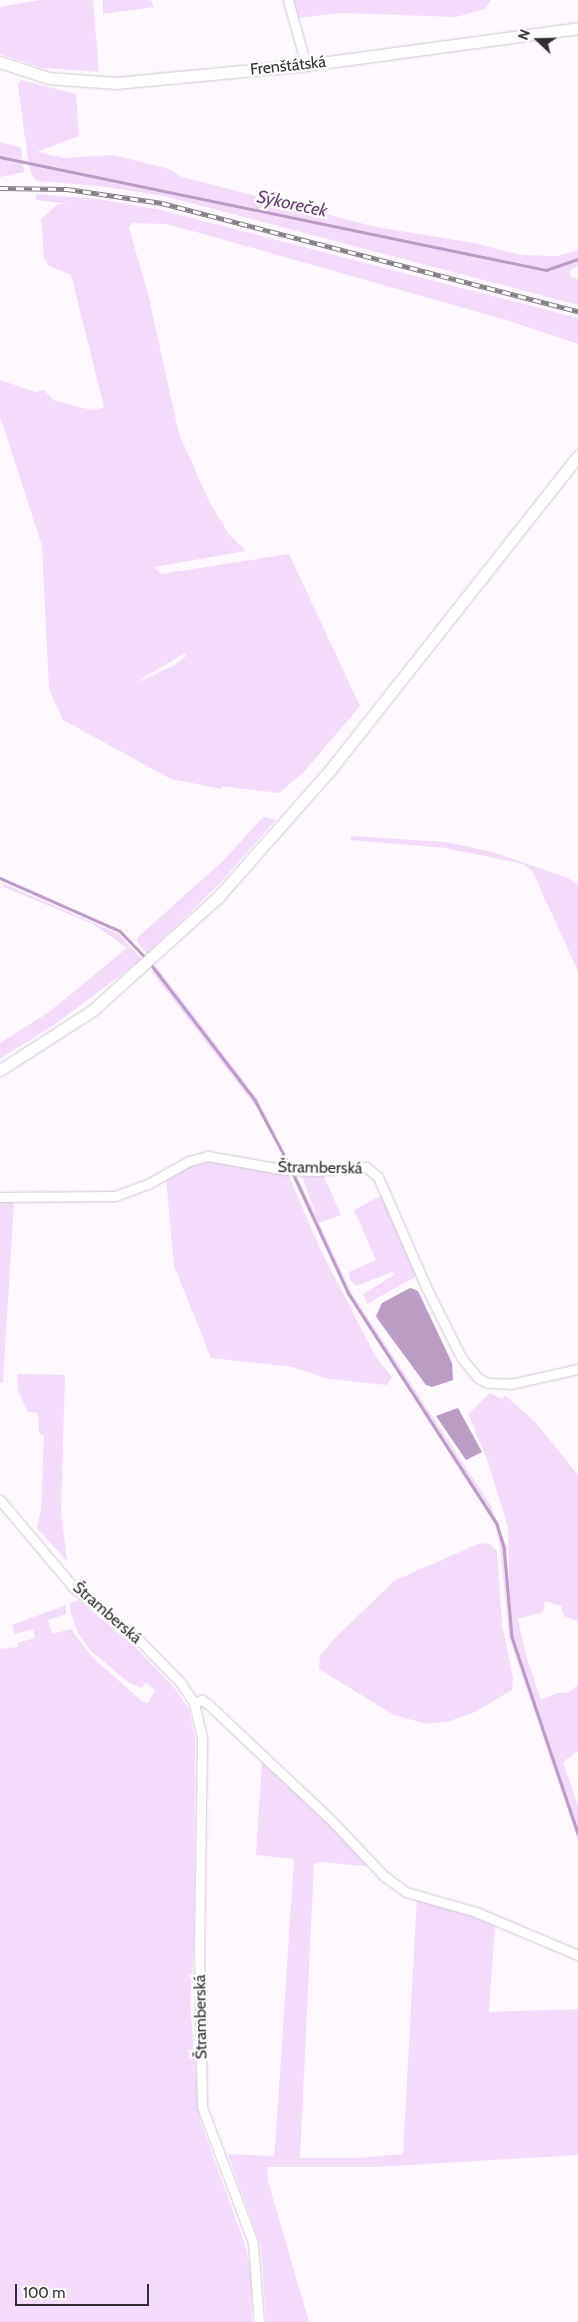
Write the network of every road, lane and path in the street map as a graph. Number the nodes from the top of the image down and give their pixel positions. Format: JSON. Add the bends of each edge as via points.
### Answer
{"nodes":[{"id":1,"x":288,"y":0,"type":"edge"},
{"id":2,"x":578,"y":28,"type":"edge"},
{"id":3,"x":0,"y":62,"type":"edge"},
{"id":4,"x":306,"y":65,"type":"junction"},
{"id":5,"x":578,"y":456,"type":"edge"},
{"id":6,"x":0,"y":1070,"type":"edge"},
{"id":7,"x":0,"y":1197,"type":"edge"},
{"id":8,"x":578,"y":1369,"type":"edge"},
{"id":9,"x":0,"y":1500,"type":"edge"},
{"id":10,"x":194,"y":1703,"type":"junction"},
{"id":11,"x":578,"y":1955,"type":"edge"},
{"id":12,"x":259,"y":2322,"type":"edge"}],
"edges":[{"from":1,"to":4,"type":"street"},
{"from":2,"to":4,"type":"main road","name":"Frenštátská"},
{"from":3,"to":4,"type":"main road","name":"Frenštátská","via":[[49,78],[107,83]]},
{"from":5,"to":6,"type":"main road","via":[[310,794],[219,896],[92,1010]]},
{"from":7,"to":8,"type":"street","name":"Štramberská","via":[[115,1196],[141,1188],[181,1164],[204,1156],[292,1170],[366,1167],[378,1177],[427,1289],[461,1357],[478,1378],[488,1384],[511,1384]]},
{"from":9,"to":10,"type":"street","name":"Štramberská","via":[[75,1589],[138,1639],[180,1682]]},
{"from":10,"to":11,"type":"street","via":[[202,1700],[208,1704],[331,1820],[384,1876],[406,1892],[482,1914]]},
{"from":10,"to":12,"type":"street","name":"Štramberská","via":[[202,1737],[202,2107],[253,2243]]}]}
